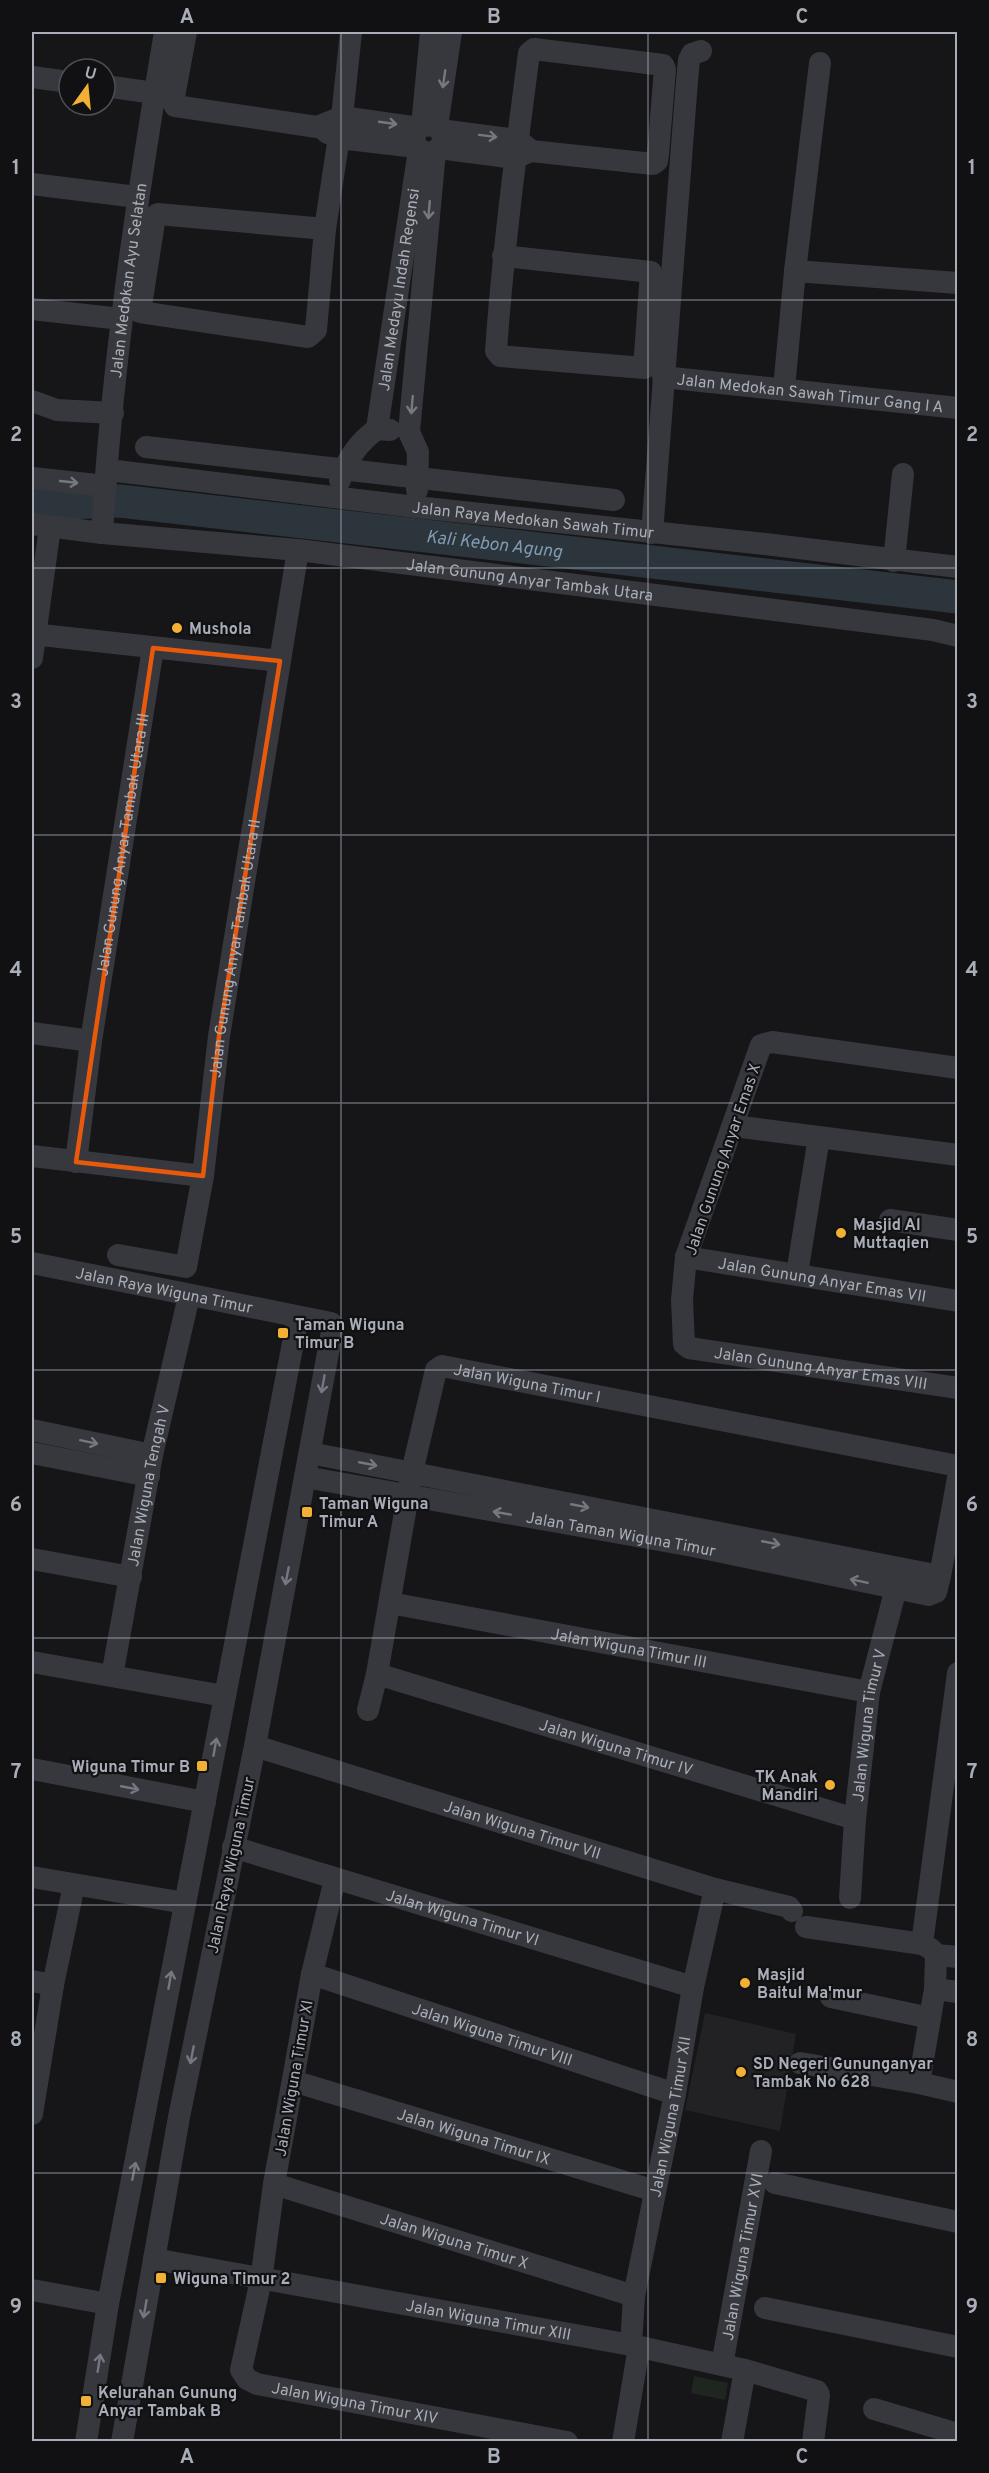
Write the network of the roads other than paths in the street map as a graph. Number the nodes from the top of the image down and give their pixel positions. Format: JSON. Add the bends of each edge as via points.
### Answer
{"nodes":[{"id":1,"x":165,"y":32,"type":"edge"},
{"id":2,"x":186,"y":32,"type":"edge"},
{"id":3,"x":351,"y":32,"type":"edge"},
{"id":4,"x":430,"y":32,"type":"edge"},
{"id":5,"x":452,"y":32,"type":"edge"},
{"id":6,"x":701,"y":51,"type":"dead end"},
{"id":7,"x":820,"y":63,"type":"dead end"},
{"id":8,"x":32,"y":77,"type":"edge"},
{"id":9,"x":57,"y":80,"type":"edge"},
{"id":10,"x":117,"y":88,"type":"edge"},
{"id":11,"x":154,"y":93,"type":"junction"},
{"id":12,"x":340,"y":127,"type":"junction"},
{"id":13,"x":428,"y":139,"type":"junction"},
{"id":14,"x":521,"y":150,"type":"junction"},
{"id":15,"x":32,"y":184,"type":"edge"},
{"id":16,"x":137,"y":197,"type":"junction"},
{"id":17,"x":325,"y":229,"type":"junction"},
{"id":18,"x":503,"y":256,"type":"junction"},
{"id":19,"x":795,"y":271,"type":"junction"},
{"id":20,"x":957,"y":283,"type":"edge"},
{"id":21,"x":32,"y":309,"type":"edge"},
{"id":22,"x":121,"y":319,"type":"junction"},
{"id":23,"x":663,"y":376,"type":"junction"},
{"id":24,"x":784,"y":388,"type":"junction"},
{"id":25,"x":32,"y":401,"type":"edge"},
{"id":26,"x":957,"y":408,"type":"edge"},
{"id":27,"x":113,"y":413,"type":"junction"},
{"id":28,"x":377,"y":429,"type":"junction"},
{"id":29,"x":409,"y":432,"type":"junction"},
{"id":30,"x":146,"y":447,"type":"dead end"},
{"id":31,"x":344,"y":468,"type":"junction"},
{"id":32,"x":903,"y":474,"type":"dead end"},
{"id":33,"x":418,"y":477,"type":"junction"},
{"id":34,"x":32,"y":478,"type":"edge"},
{"id":35,"x":107,"y":482,"type":"junction"},
{"id":36,"x":335,"y":496,"type":"junction"},
{"id":37,"x":614,"y":500,"type":"dead end"},
{"id":38,"x":416,"y":507,"type":"junction"},
{"id":39,"x":41,"y":525,"type":"edge"},
{"id":40,"x":103,"y":529,"type":"junction"},
{"id":41,"x":652,"y":531,"type":"junction"},
{"id":42,"x":298,"y":550,"type":"junction"},
{"id":43,"x":894,"y":561,"type":"junction"},
{"id":44,"x":957,"y":567,"type":"edge"},
{"id":45,"x":34,"y":634,"type":"edge"},
{"id":46,"x":957,"y":636,"type":"edge"},
{"id":47,"x":153,"y":648,"type":"junction"},
{"id":48,"x":32,"y":658,"type":"edge"},
{"id":49,"x":280,"y":661,"type":"junction"},
{"id":50,"x":32,"y":1033,"type":"edge"},
{"id":51,"x":91,"y":1041,"type":"junction"},
{"id":52,"x":957,"y":1068,"type":"edge"},
{"id":53,"x":734,"y":1126,"type":"junction"},
{"id":54,"x":819,"y":1137,"type":"junction"},
{"id":55,"x":957,"y":1155,"type":"edge"},
{"id":56,"x":32,"y":1156,"type":"edge"},
{"id":57,"x":76,"y":1162,"type":"junction"},
{"id":58,"x":203,"y":1176,"type":"junction"},
{"id":59,"x":890,"y":1220,"type":"dead end"},
{"id":60,"x":957,"y":1230,"type":"edge"},
{"id":61,"x":118,"y":1255,"type":"dead end"},
{"id":62,"x":686,"y":1257,"type":"junction"},
{"id":63,"x":32,"y":1263,"type":"edge"},
{"id":64,"x":797,"y":1274,"type":"junction"},
{"id":65,"x":189,"y":1296,"type":"junction"},
{"id":66,"x":957,"y":1301,"type":"edge"},
{"id":67,"x":298,"y":1317,"type":"junction"},
{"id":68,"x":684,"y":1344,"type":"joint"},
{"id":69,"x":957,"y":1388,"type":"edge"},
{"id":70,"x":32,"y":1430,"type":"edge"},
{"id":71,"x":32,"y":1453,"type":"edge"},
{"id":72,"x":310,"y":1453,"type":"junction"},
{"id":73,"x":151,"y":1466,"type":"junction"},
{"id":74,"x":957,"y":1471,"type":"edge"},
{"id":75,"x":412,"y":1472,"type":"junction"},
{"id":76,"x":305,"y":1477,"type":"junction"},
{"id":77,"x":957,"y":1478,"type":"edge"},
{"id":78,"x":408,"y":1497,"type":"junction"},
{"id":79,"x":695,"y":1538,"type":"junction"},
{"id":80,"x":32,"y":1559,"type":"edge"},
{"id":81,"x":131,"y":1577,"type":"junction"},
{"id":82,"x":938,"y":1584,"type":"junction"},
{"id":83,"x":896,"y":1588,"type":"junction"},
{"id":84,"x":390,"y":1603,"type":"junction"},
{"id":85,"x":32,"y":1662,"type":"edge"},
{"id":86,"x":957,"y":1673,"type":"edge"},
{"id":87,"x":377,"y":1674,"type":"junction"},
{"id":88,"x":112,"y":1676,"type":"junction"},
{"id":89,"x":869,"y":1692,"type":"junction"},
{"id":90,"x":224,"y":1696,"type":"junction"},
{"id":91,"x":368,"y":1710,"type":"dead end"},
{"id":92,"x":255,"y":1746,"type":"junction"},
{"id":93,"x":32,"y":1769,"type":"edge"},
{"id":94,"x":205,"y":1802,"type":"junction"},
{"id":95,"x":855,"y":1819,"type":"junction"},
{"id":96,"x":233,"y":1847,"type":"junction"},
{"id":97,"x":32,"y":1877,"type":"edge"},
{"id":98,"x":335,"y":1879,"type":"junction"},
{"id":99,"x":74,"y":1885,"type":"junction"},
{"id":100,"x":715,"y":1889,"type":"junction"},
{"id":101,"x":850,"y":1898,"type":"dead end"},
{"id":102,"x":184,"y":1903,"type":"junction"},
{"id":103,"x":939,"y":1952,"type":"edge"},
{"id":104,"x":312,"y":1974,"type":"junction"},
{"id":105,"x":42,"y":1983,"type":"edge"},
{"id":106,"x":693,"y":1987,"type":"junction"},
{"id":107,"x":935,"y":1989,"type":"junction"},
{"id":108,"x":957,"y":1992,"type":"edge"},
{"id":109,"x":831,"y":1997,"type":"dead end"},
{"id":110,"x":930,"y":2018,"type":"junction"},
{"id":111,"x":800,"y":2063,"type":"dead end"},
{"id":112,"x":35,"y":2077,"type":"edge"},
{"id":113,"x":293,"y":2081,"type":"junction"},
{"id":114,"x":919,"y":2083,"type":"junction"},
{"id":115,"x":957,"y":2092,"type":"edge"},
{"id":116,"x":675,"y":2094,"type":"junction"},
{"id":117,"x":147,"y":2110,"type":"junction"},
{"id":118,"x":32,"y":2114,"type":"edge"},
{"id":119,"x":179,"y":2117,"type":"junction"},
{"id":120,"x":761,"y":2151,"type":"dead end"},
{"id":121,"x":775,"y":2183,"type":"dead end"},
{"id":122,"x":274,"y":2184,"type":"junction"},
{"id":123,"x":655,"y":2191,"type":"junction"},
{"id":124,"x":957,"y":2222,"type":"edge"},
{"id":125,"x":154,"y":2259,"type":"junction"},
{"id":126,"x":261,"y":2280,"type":"junction"},
{"id":127,"x":32,"y":2290,"type":"edge"},
{"id":128,"x":634,"y":2296,"type":"junction"},
{"id":129,"x":108,"y":2304,"type":"junction"},
{"id":130,"x":765,"y":2308,"type":"dead end"},
{"id":131,"x":635,"y":2346,"type":"junction"},
{"id":132,"x":957,"y":2347,"type":"edge"},
{"id":133,"x":722,"y":2365,"type":"junction"},
{"id":134,"x":745,"y":2370,"type":"junction"},
{"id":135,"x":873,"y":2409,"type":"dead end"},
{"id":136,"x":957,"y":2433,"type":"edge"},
{"id":137,"x":86,"y":2442,"type":"edge"},
{"id":138,"x":122,"y":2442,"type":"edge"},
{"id":139,"x":567,"y":2442,"type":"edge"},
{"id":140,"x":623,"y":2442,"type":"edge"},
{"id":141,"x":732,"y":2442,"type":"edge"},
{"id":142,"x":813,"y":2442,"type":"edge"}],
"edges":[{"from":1,"to":11,"type":"street","name":"Jalan Medokan Ayu Selatan"},
{"from":2,"to":12,"type":"street","via":[[175,106],[317,128]]},
{"from":3,"to":12,"type":"street"},
{"from":4,"to":13,"type":"street","name":"Jalan Medayu Indah Regensi"},
{"from":5,"to":13,"type":"street","name":"Jalan Medayu Indah Regensi","one_way":true},
{"from":6,"to":23,"type":"street","via":[[689,60]]},
{"from":7,"to":19,"type":"street"},
{"from":8,"to":9,"type":"street"},
{"from":10,"to":11,"type":"street"},
{"from":11,"to":16,"type":"street","name":"Jalan Medokan Ayu Selatan"},
{"from":12,"to":13,"type":"street"},
{"from":12,"to":17,"type":"street"},
{"from":13,"to":14,"type":"street"},
{"from":13,"to":28,"type":"street","name":"Jalan Medayu Indah Regensi"},
{"from":13,"to":29,"type":"street","name":"Jalan Medayu Indah Regensi","one_way":true},
{"from":14,"to":14,"type":"street","via":[[653,164],[658,154],[663,65],[531,51]]},
{"from":14,"to":18,"type":"street"},
{"from":15,"to":16,"type":"street"},
{"from":16,"to":22,"type":"street","name":"Jalan Medokan Ayu Selatan"},
{"from":17,"to":17,"type":"street","via":[[316,330],[308,337],[140,312],[158,214]]},
{"from":18,"to":18,"type":"street","via":[[497,354],[644,368],[651,272]]},
{"from":19,"to":20,"type":"street"},
{"from":19,"to":24,"type":"street"},
{"from":21,"to":22,"type":"street"},
{"from":22,"to":27,"type":"street","name":"Jalan Medokan Ayu Selatan"},
{"from":23,"to":24,"type":"street","name":"Jalan Medokan Sawah Timur Gang I A"},
{"from":23,"to":41,"type":"street"},
{"from":24,"to":26,"type":"street","name":"Jalan Medokan Sawah Timur Gang I A"},
{"from":25,"to":27,"type":"street","via":[[57,410]]},
{"from":27,"to":35,"type":"street","name":"Jalan Medokan Ayu Selatan"},
{"from":28,"to":29,"type":"street"},
{"from":28,"to":31,"type":"street"},
{"from":29,"to":33,"type":"street","name":"Jalan Medayu Indah Regensi","via":[[418,452]]},
{"from":30,"to":31,"type":"street"},
{"from":31,"to":33,"type":"street"},
{"from":31,"to":36,"type":"street"},
{"from":32,"to":43,"type":"street"},
{"from":33,"to":37,"type":"street"},
{"from":33,"to":38,"type":"street","name":"Jalan Medayu Indah Regensi"},
{"from":34,"to":35,"type":"street","name":"Jalan Raya Medokan Sawah Timur","one_way":true},
{"from":35,"to":36,"type":"street","name":"Jalan Raya Medokan Sawah Timur"},
{"from":35,"to":40,"type":"street","name":"Jalan Medokan Ayu Selatan"},
{"from":36,"to":38,"type":"street","name":"Jalan Raya Medokan Sawah Timur"},
{"from":38,"to":41,"type":"street","name":"Jalan Raya Medokan Sawah Timur"},
{"from":39,"to":40,"type":"street","name":"Jalan Gunung Anyar Tambak Utara"},
{"from":39,"to":45,"type":"street"},
{"from":40,"to":42,"type":"street","name":"Jalan Gunung Anyar Tambak Utara"},
{"from":41,"to":43,"type":"street","name":"Jalan Raya Medokan Sawah Timur"},
{"from":42,"to":46,"type":"street","name":"Jalan Gunung Anyar Tambak Utara","via":[[921,628]]},
{"from":42,"to":49,"type":"street","name":"Jalan Gunung Anyar Tambak Utara II"},
{"from":43,"to":44,"type":"street","name":"Jalan Raya Medokan Sawah Timur"},
{"from":45,"to":47,"type":"street"},
{"from":45,"to":48,"type":"street"},
{"from":47,"to":49,"type":"street"},
{"from":47,"to":51,"type":"street","name":"Jalan Gunung Anyar Tambak Utara III"},
{"from":49,"to":58,"type":"street","name":"Jalan Gunung Anyar Tambak Utara II","via":[[219,1036]]},
{"from":50,"to":51,"type":"street"},
{"from":51,"to":57,"type":"street","name":"Jalan Gunung Anyar Tambak Utara III"},
{"from":52,"to":53,"type":"street","name":"Jalan Gunung Anyar Emas X","via":[[772,1042],[761,1046]]},
{"from":53,"to":54,"type":"street"},
{"from":53,"to":62,"type":"street","name":"Jalan Gunung Anyar Emas X"},
{"from":54,"to":55,"type":"street"},
{"from":54,"to":64,"type":"street"},
{"from":56,"to":57,"type":"street"},
{"from":57,"to":58,"type":"street"},
{"from":58,"to":61,"type":"street","name":"Jalan Gunung Anyar Tambak Utara II","via":[[186,1267]]},
{"from":59,"to":60,"type":"street"},
{"from":62,"to":64,"type":"street","name":"Jalan Gunung Anyar Emas VII"},
{"from":62,"to":68,"type":"street","name":"Jalan Gunung Anyar Emas X","via":[[682,1300]]},
{"from":63,"to":65,"type":"street","name":"Jalan Raya Wiguna Timur"},
{"from":64,"to":66,"type":"street","name":"Jalan Gunung Anyar Emas VII"},
{"from":65,"to":67,"type":"street","name":"Jalan Raya Wiguna Timur"},
{"from":65,"to":73,"type":"street","name":"Jalan Wiguna Tengah V"},
{"from":67,"to":72,"type":"street","name":"Jalan Raya Wiguna Timur","one_way":true,"via":[[333,1326]]},
{"from":67,"to":90,"type":"street"},
{"from":68,"to":69,"type":"street","name":"Jalan Gunung Anyar Emas VIII","via":[[699,1350]]},
{"from":70,"to":73,"type":"street","one_way":true},
{"from":71,"to":73,"type":"street"},
{"from":72,"to":75,"type":"street","name":"Jalan Taman Wiguna Timur","one_way":true},
{"from":72,"to":76,"type":"street","name":"Jalan Raya Wiguna Timur"},
{"from":73,"to":81,"type":"street","name":"Jalan Wiguna Tengah V"},
{"from":74,"to":75,"type":"street","name":"Jalan Wiguna Timur I","via":[[953,1465],[442,1366],[436,1370]]},
{"from":75,"to":78,"type":"street","name":"Jalan Wiguna Timur I"},
{"from":75,"to":79,"type":"street","name":"Jalan Taman Wiguna Timur","one_way":true},
{"from":76,"to":78,"type":"street","name":"Jalan Taman Wiguna Timur"},
{"from":76,"to":92,"type":"street","name":"Jalan Raya Wiguna Timur","one_way":true},
{"from":77,"to":82,"type":"street"},
{"from":79,"to":78,"type":"street","name":"Jalan Taman Wiguna Timur","one_way":true},
{"from":78,"to":84,"type":"street","name":"Jalan Wiguna Timur I"},
{"from":79,"to":82,"type":"street","name":"Jalan Taman Wiguna Timur","one_way":true},
{"from":83,"to":79,"type":"street","name":"Jalan Taman Wiguna Timur","one_way":true},
{"from":80,"to":81,"type":"street"},
{"from":81,"to":88,"type":"street","name":"Jalan Wiguna Tengah V"},
{"from":82,"to":83,"type":"street","name":"Jalan Taman Wiguna Timur","via":[[929,1595]]},
{"from":83,"to":89,"type":"street","name":"Jalan Wiguna Timur V"},
{"from":84,"to":87,"type":"street","name":"Jalan Wiguna Timur I"},
{"from":84,"to":89,"type":"street","name":"Jalan Wiguna Timur III"},
{"from":85,"to":88,"type":"street"},
{"from":86,"to":103,"type":"street"},
{"from":87,"to":91,"type":"street","name":"Jalan Wiguna Timur I"},
{"from":87,"to":95,"type":"street","name":"Jalan Wiguna Timur IV"},
{"from":88,"to":90,"type":"street"},
{"from":89,"to":95,"type":"street","name":"Jalan Wiguna Timur V"},
{"from":94,"to":90,"type":"street","one_way":true},
{"from":92,"to":96,"type":"street","name":"Jalan Raya Wiguna Timur"},
{"from":92,"to":100,"type":"street","name":"Jalan Wiguna Timur VII"},
{"from":93,"to":94,"type":"street","one_way":true},
{"from":94,"to":102,"type":"street"},
{"from":95,"to":101,"type":"street","name":"Jalan Wiguna Timur V"},
{"from":96,"to":98,"type":"street","name":"Jalan Wiguna Timur VI"},
{"from":96,"to":119,"type":"street","name":"Jalan Raya Wiguna Timur","one_way":true},
{"from":97,"to":99,"type":"street"},
{"from":98,"to":104,"type":"street","name":"Jalan Wiguna Timur XI"},
{"from":98,"to":106,"type":"street","name":"Jalan Wiguna Timur VI"},
{"from":99,"to":102,"type":"street"},
{"from":99,"to":105,"type":"street"},
{"from":100,"to":103,"type":"street","name":"Jalan Wiguna Timur VII","via":[[789,1907],[799,1919]]},
{"from":100,"to":106,"type":"street","name":"Jalan Wiguna Timur XII"},
{"from":117,"to":102,"type":"street","one_way":true},
{"from":103,"to":107,"type":"street"},
{"from":104,"to":113,"type":"street","name":"Jalan Wiguna Timur XI"},
{"from":104,"to":116,"type":"street","name":"Jalan Wiguna Timur VIII"},
{"from":105,"to":112,"type":"street"},
{"from":106,"to":116,"type":"street","name":"Jalan Wiguna Timur XII"},
{"from":107,"to":108,"type":"street"},
{"from":107,"to":110,"type":"street"},
{"from":109,"to":110,"type":"street"},
{"from":110,"to":114,"type":"street"},
{"from":111,"to":114,"type":"street"},
{"from":112,"to":118,"type":"street"},
{"from":113,"to":122,"type":"street","name":"Jalan Wiguna Timur XI"},
{"from":113,"to":123,"type":"street","name":"Jalan Wiguna Timur IX"},
{"from":114,"to":115,"type":"street"},
{"from":116,"to":123,"type":"street","name":"Jalan Wiguna Timur XII"},
{"from":117,"to":119,"type":"street"},
{"from":129,"to":117,"type":"street","one_way":true},
{"from":119,"to":125,"type":"street","name":"Jalan Raya Wiguna Timur"},
{"from":120,"to":133,"type":"street","name":"Jalan Wiguna Timur XVI"},
{"from":121,"to":124,"type":"street"},
{"from":122,"to":126,"type":"street","name":"Jalan Wiguna Timur XI"},
{"from":122,"to":128,"type":"street","name":"Jalan Wiguna Timur X"},
{"from":123,"to":128,"type":"street","name":"Jalan Wiguna Timur XII"},
{"from":125,"to":126,"type":"street","name":"Jalan Wiguna Timur XIII"},
{"from":125,"to":138,"type":"street","name":"Jalan Raya Wiguna Timur","one_way":true},
{"from":126,"to":131,"type":"street","name":"Jalan Wiguna Timur XIII"},
{"from":126,"to":139,"type":"street","name":"Jalan Wiguna Timur XIV","via":[[241,2370],[247,2379]]},
{"from":127,"to":129,"type":"street"},
{"from":128,"to":131,"type":"street","name":"Jalan Wiguna Timur XII"},
{"from":137,"to":129,"type":"street","one_way":true},
{"from":130,"to":132,"type":"street"},
{"from":131,"to":133,"type":"street","name":"Jalan Wiguna Timur XIII"},
{"from":131,"to":140,"type":"street","name":"Jalan Wiguna Timur XII"},
{"from":133,"to":134,"type":"street","name":"Jalan Wiguna Timur XIII"},
{"from":134,"to":141,"type":"street"},
{"from":134,"to":142,"type":"street","name":"Jalan Wiguna Timur XIII","via":[[813,2389],[819,2395]]},
{"from":135,"to":136,"type":"street"}]}
